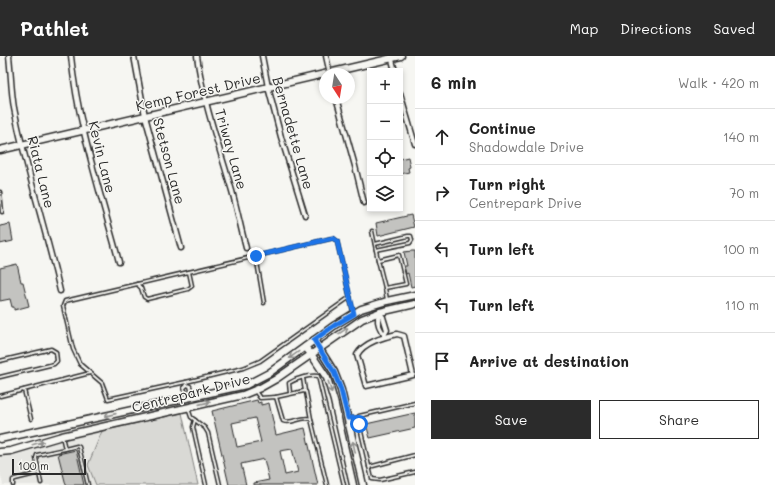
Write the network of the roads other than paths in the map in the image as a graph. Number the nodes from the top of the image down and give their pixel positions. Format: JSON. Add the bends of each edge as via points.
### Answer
{"nodes":[{"id":1,"x":8,"y":56,"type":"edge"},
{"id":2,"x":71,"y":56,"type":"edge"},
{"id":3,"x":134,"y":56,"type":"edge"},
{"id":4,"x":198,"y":56,"type":"edge"},
{"id":5,"x":262,"y":56,"type":"edge"},
{"id":6,"x":326,"y":56,"type":"edge"},
{"id":7,"x":401,"y":56,"type":"edge"},
{"id":8,"x":391,"y":57,"type":"edge"},
{"id":9,"x":328,"y":68,"type":"edge"},
{"id":10,"x":348,"y":68,"type":"edge"},
{"id":11,"x":393,"y":68,"type":"edge"},
{"id":12,"x":319,"y":75,"type":"edge"},
{"id":13,"x":268,"y":87,"type":"junction"},
{"id":14,"x":207,"y":102,"type":"junction"},
{"id":15,"x":403,"y":102,"type":"edge"},
{"id":16,"x":338,"y":104,"type":"edge"},
{"id":17,"x":145,"y":116,"type":"junction"},
{"id":18,"x":84,"y":131,"type":"junction"},
{"id":19,"x":22,"y":144,"type":"junction"},
{"id":20,"x":415,"y":144,"type":"edge"},
{"id":21,"x":0,"y":150,"type":"edge"},
{"id":22,"x":0,"y":192,"type":"edge"},
{"id":23,"x":364,"y":203,"type":"dead end"},
{"id":24,"x":2,"y":212,"type":"dead end"},
{"id":25,"x":304,"y":215,"type":"dead end"},
{"id":26,"x":372,"y":231,"type":"dead end"},
{"id":27,"x":375,"y":244,"type":"junction"},
{"id":28,"x":181,"y":248,"type":"dead end"},
{"id":29,"x":246,"y":248,"type":"dead end"},
{"id":30,"x":376,"y":250,"type":"junction"},
{"id":31,"x":256,"y":256,"type":"junction"},
{"id":32,"x":378,"y":260,"type":"junction"},
{"id":33,"x":119,"y":262,"type":"dead end"},
{"id":34,"x":189,"y":272,"type":"junction"},
{"id":35,"x":137,"y":284,"type":"junction"},
{"id":36,"x":385,"y":288,"type":"junction"},
{"id":37,"x":60,"y":291,"type":"dead end"},
{"id":38,"x":415,"y":295,"type":"edge"},
{"id":39,"x":350,"y":296,"type":"junction"},
{"id":40,"x":387,"y":301,"type":"junction"},
{"id":41,"x":264,"y":303,"type":"dead end"},
{"id":42,"x":415,"y":304,"type":"edge"},
{"id":43,"x":376,"y":305,"type":"junction"},
{"id":44,"x":380,"y":313,"type":"junction"},
{"id":45,"x":354,"y":314,"type":"junction"},
{"id":46,"x":385,"y":336,"type":"junction"},
{"id":47,"x":314,"y":340,"type":"junction"},
{"id":48,"x":305,"y":347,"type":"junction"},
{"id":49,"x":318,"y":348,"type":"junction"},
{"id":50,"x":311,"y":354,"type":"junction"},
{"id":51,"x":0,"y":361,"type":"edge"},
{"id":52,"x":90,"y":373,"type":"junction"},
{"id":53,"x":0,"y":377,"type":"edge"},
{"id":54,"x":303,"y":378,"type":"junction"},
{"id":55,"x":251,"y":382,"type":"junction"},
{"id":56,"x":186,"y":383,"type":"junction"},
{"id":57,"x":24,"y":390,"type":"junction"},
{"id":58,"x":254,"y":390,"type":"junction"},
{"id":59,"x":306,"y":392,"type":"junction"},
{"id":60,"x":290,"y":393,"type":"junction"},
{"id":61,"x":0,"y":396,"type":"edge"},
{"id":62,"x":189,"y":397,"type":"junction"},
{"id":63,"x":276,"y":397,"type":"junction"},
{"id":64,"x":415,"y":403,"type":"edge"},
{"id":65,"x":190,"y":407,"type":"junction"},
{"id":66,"x":124,"y":412,"type":"junction"},
{"id":67,"x":31,"y":418,"type":"dead end"},
{"id":68,"x":348,"y":418,"type":"junction"},
{"id":69,"x":359,"y":418,"type":"junction"},
{"id":70,"x":311,"y":419,"type":"junction"},
{"id":71,"x":195,"y":420,"type":"junction"},
{"id":72,"x":338,"y":420,"type":"junction"},
{"id":73,"x":126,"y":421,"type":"junction"},
{"id":74,"x":59,"y":427,"type":"junction"},
{"id":75,"x":62,"y":436,"type":"junction"},
{"id":76,"x":0,"y":440,"type":"edge"},
{"id":77,"x":65,"y":449,"type":"junction"},
{"id":78,"x":0,"y":452,"type":"edge"},
{"id":79,"x":415,"y":455,"type":"edge"},
{"id":80,"x":369,"y":468,"type":"junction"},
{"id":81,"x":415,"y":472,"type":"edge"},
{"id":82,"x":39,"y":473,"type":"junction"},
{"id":83,"x":41,"y":483,"type":"dead end"},
{"id":84,"x":13,"y":485,"type":"edge"},
{"id":85,"x":88,"y":485,"type":"edge"},
{"id":86,"x":206,"y":485,"type":"edge"},
{"id":87,"x":220,"y":485,"type":"edge"},
{"id":88,"x":327,"y":485,"type":"edge"},
{"id":89,"x":344,"y":485,"type":"edge"},
{"id":90,"x":352,"y":485,"type":"edge"},
{"id":91,"x":363,"y":485,"type":"edge"}],
"edges":[{"from":1,"to":19,"type":"street","name":"Riata Lane"},
{"from":2,"to":18,"type":"street","name":"Kevin Lane"},
{"from":3,"to":17,"type":"street","name":"Stetson Lane"},
{"from":4,"to":14,"type":"street","name":"Triway Lane"},
{"from":5,"to":13,"type":"street","name":"Bernadette Lane"},
{"from":6,"to":9,"type":"street"},
{"from":7,"to":8,"type":"street","name":"Kemp Forest Drive"},
{"from":8,"to":10,"type":"street","name":"Kemp Forest Drive"},
{"from":8,"to":11,"type":"street"},
{"from":12,"to":13,"type":"street","name":"Kemp Forest Drive"},
{"from":13,"to":14,"type":"street","name":"Kemp Forest Drive"},
{"from":13,"to":25,"type":"street","name":"Bernadette Lane"},
{"from":14,"to":17,"type":"street","name":"Kemp Forest Drive"},
{"from":14,"to":29,"type":"street","name":"Triway Lane"},
{"from":15,"to":20,"type":"street"},
{"from":16,"to":23,"type":"street"},
{"from":17,"to":18,"type":"street","name":"Kemp Forest Drive"},
{"from":17,"to":28,"type":"street","name":"Stetson Lane"},
{"from":18,"to":19,"type":"street","name":"Kemp Forest Drive"},
{"from":18,"to":33,"type":"street","name":"Kevin Lane"},
{"from":19,"to":21,"type":"street","name":"Kemp Forest Drive"},
{"from":19,"to":37,"type":"street","name":"Riata Lane"},
{"from":22,"to":24,"type":"lane"},
{"from":26,"to":27,"type":"lane"},
{"from":27,"to":30,"type":"lane"},
{"from":27,"to":30,"type":"lane","via":[[408,236],[411,236],[412,240],[410,243]]},
{"from":30,"to":32,"type":"lane"},
{"from":31,"to":34,"type":"lane"},
{"from":31,"to":39,"type":"lane","via":[[333,238],[337,241]]},
{"from":31,"to":41,"type":"lane"},
{"from":32,"to":36,"type":"lane"},
{"from":32,"to":36,"type":"lane","via":[[399,255],[406,284]]},
{"from":34,"to":35,"type":"lane"},
{"from":34,"to":35,"type":"lane","via":[[192,286],[188,289],[147,298]]},
{"from":35,"to":52,"type":"lane","via":[[66,301],[63,306],[73,349],[80,364]]},
{"from":36,"to":40,"type":"lane"},
{"from":38,"to":40,"type":"street","name":"Centrepark Drive"},
{"from":39,"to":45,"type":"lane"},
{"from":39,"to":56,"type":"lane","via":[[260,361]]},
{"from":40,"to":43,"type":"street","name":"Centrepark Drive"},
{"from":42,"to":44,"type":"street","name":"Centrepark Drive"},
{"from":43,"to":44,"type":"street"},
{"from":43,"to":45,"type":"street","name":"Centrepark Drive"},
{"from":44,"to":46,"type":"street","via":[[378,318],[381,332]]},
{"from":49,"to":44,"type":"street","name":"Centrepark Drive","one_way":true,"via":[[362,319]]},
{"from":45,"to":47,"type":"street","name":"Centrepark Drive"},
{"from":46,"to":46,"type":"street","via":[[359,351],[357,355],[366,386],[413,374],[404,336]]},
{"from":47,"to":48,"type":"street","name":"Centrepark Drive"},
{"from":47,"to":49,"type":"street"},
{"from":48,"to":50,"type":"street"},
{"from":48,"to":55,"type":"street","name":"Centrepark Drive","one_way":true,"via":[[269,373]]},
{"from":49,"to":50,"type":"street","name":"Centrepark Drive"},
{"from":49,"to":68,"type":"street","via":[[334,372]]},
{"from":50,"to":58,"type":"street","name":"Centrepark Drive","via":[[276,379]]},
{"from":50,"to":72,"type":"street","one_way":true,"via":[[327,378]]},
{"from":51,"to":53,"type":"lane","via":[[51,349],[56,352],[58,361]]},
{"from":52,"to":56,"type":"lane","via":[[102,383],[108,399]]},
{"from":52,"to":57,"type":"lane"},
{"from":54,"to":59,"type":"lane"},
{"from":54,"to":60,"type":"lane","via":[[289,383]]},
{"from":54,"to":89,"type":"lane","via":[[318,376]]},
{"from":55,"to":58,"type":"street"},
{"from":55,"to":62,"type":"street","name":"Centrepark Drive"},
{"from":56,"to":62,"type":"lane","via":[[184,388],[186,396]]},
{"from":56,"to":62,"type":"lane","via":[[190,386],[192,394]]},
{"from":57,"to":61,"type":"lane"},
{"from":57,"to":67,"type":"lane"},
{"from":58,"to":63,"type":"lane","via":[[260,398]]},
{"from":65,"to":58,"type":"street","name":"Centrepark Drive","one_way":true,"via":[[243,395]]},
{"from":59,"to":60,"type":"lane","via":[[301,390]]},
{"from":59,"to":70,"type":"lane"},
{"from":60,"to":63,"type":"lane"},
{"from":62,"to":65,"type":"street"},
{"from":62,"to":66,"type":"street","name":"Centrepark Drive"},
{"from":63,"to":70,"type":"lane","via":[[283,421],[287,423]]},
{"from":64,"to":69,"type":"lane"},
{"from":65,"to":71,"type":"lane","via":[[191,417]]},
{"from":65,"to":73,"type":"street","name":"Centrepark Drive"},
{"from":66,"to":73,"type":"street"},
{"from":66,"to":74,"type":"street","name":"Centrepark Drive","one_way":true},
{"from":68,"to":69,"type":"lane"},
{"from":68,"to":72,"type":"street"},
{"from":91,"to":68,"type":"street","one_way":true},
{"from":69,"to":80,"type":"lane"},
{"from":70,"to":88,"type":"lane"},
{"from":71,"to":86,"type":"lane","via":[[193,427]]},
{"from":71,"to":87,"type":"lane","via":[[208,433]]},
{"from":72,"to":90,"type":"street"},
{"from":73,"to":75,"type":"street","name":"Centrepark Drive"},
{"from":74,"to":75,"type":"street"},
{"from":74,"to":76,"type":"street","name":"Centrepark Drive"},
{"from":75,"to":77,"type":"lane"},
{"from":78,"to":75,"type":"street","name":"Centrepark Drive","one_way":true},
{"from":77,"to":82,"type":"lane","via":[[36,456]]},
{"from":77,"to":85,"type":"lane","via":[[77,446],[79,448]]},
{"from":79,"to":80,"type":"lane"},
{"from":80,"to":81,"type":"lane","via":[[372,479],[380,480]]},
{"from":82,"to":83,"type":"lane"},
{"from":82,"to":84,"type":"lane","via":[[14,479]]}]}
